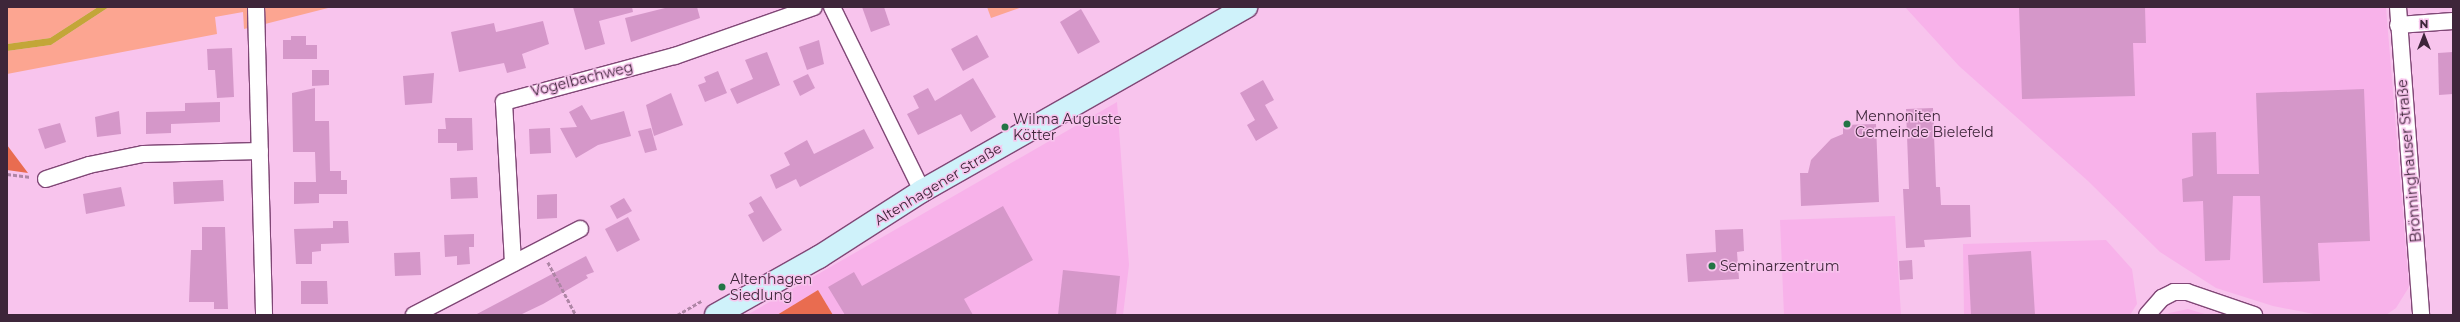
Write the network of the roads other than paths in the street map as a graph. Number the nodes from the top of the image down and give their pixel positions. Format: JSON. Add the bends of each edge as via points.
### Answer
{"nodes":[{"id":1,"x":256,"y":7,"type":"edge"},
{"id":2,"x":814,"y":7,"type":"edge"},
{"id":3,"x":832,"y":7,"type":"edge"},
{"id":4,"x":1246,"y":7,"type":"edge"},
{"id":5,"x":2398,"y":7,"type":"edge"},
{"id":6,"x":2453,"y":21,"type":"edge"},
{"id":7,"x":2398,"y":25,"type":"junction"},
{"id":8,"x":260,"y":151,"type":"junction"},
{"id":9,"x":46,"y":179,"type":"road end"},
{"id":10,"x":922,"y":191,"type":"junction"},
{"id":11,"x":580,"y":229,"type":"dead end"},
{"id":12,"x":514,"y":263,"type":"junction"},
{"id":13,"x":264,"y":315,"type":"edge"},
{"id":14,"x":414,"y":315,"type":"edge"},
{"id":15,"x":716,"y":315,"type":"edge"},
{"id":16,"x":2147,"y":315,"type":"edge"},
{"id":17,"x":2254,"y":315,"type":"edge"},
{"id":18,"x":2421,"y":315,"type":"edge"}],
"edges":[{"from":1,"to":8,"type":"street"},
{"from":2,"to":12,"type":"street","name":"Vogelbachweg","via":[[675,56],[504,102]]},
{"from":3,"to":10,"type":"street"},
{"from":4,"to":10,"type":"main road","name":"Altenhagener Straße"},
{"from":5,"to":7,"type":"street","name":"Brönninghauser Straße"},
{"from":6,"to":7,"type":"street"},
{"from":7,"to":18,"type":"street","name":"Brönninghauser Straße"},
{"from":8,"to":9,"type":"street","via":[[143,154],[89,165]]},
{"from":8,"to":13,"type":"street"},
{"from":10,"to":15,"type":"main road","name":"Altenhagener Straße","via":[[819,257]]},
{"from":11,"to":12,"type":"street"},
{"from":12,"to":14,"type":"street"},
{"from":16,"to":17,"type":"street","via":[[2162,298],[2174,292],[2187,292]]}]}
